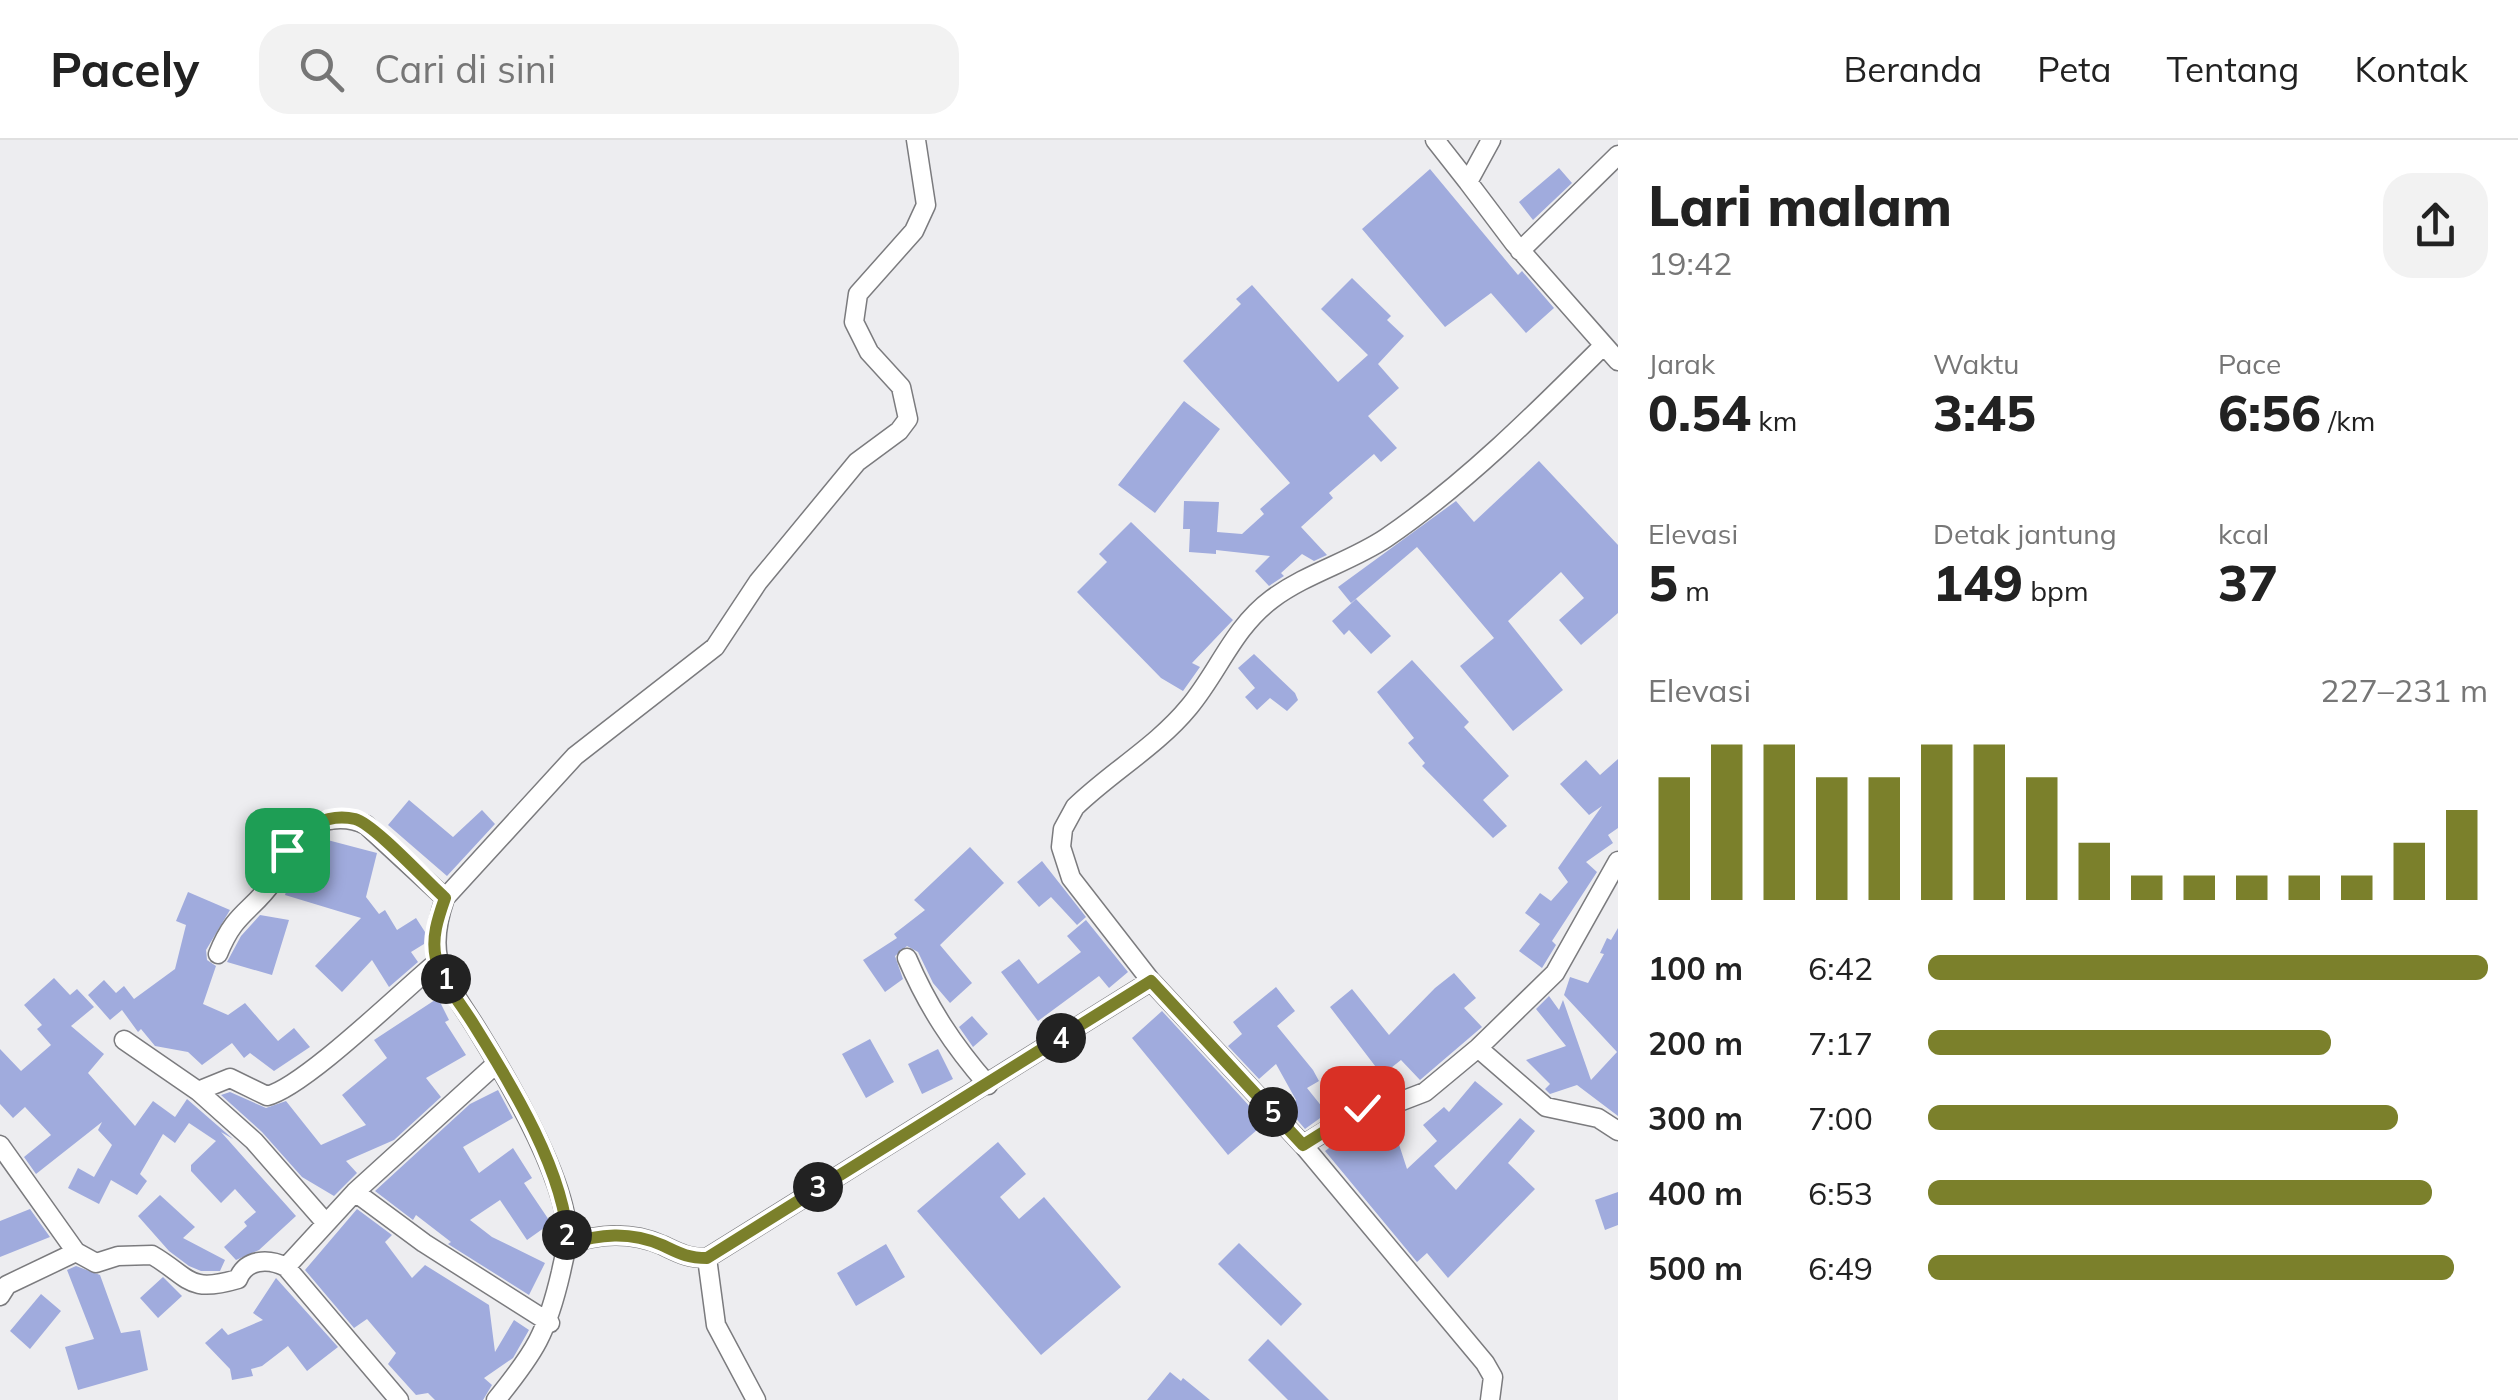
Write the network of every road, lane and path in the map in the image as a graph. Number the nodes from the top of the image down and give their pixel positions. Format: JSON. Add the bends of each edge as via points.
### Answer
{"nodes":[{"id":1,"x":916,"y":140,"type":"edge"},
{"id":2,"x":1434,"y":140,"type":"edge"},
{"id":3,"x":1491,"y":140,"type":"edge"},
{"id":4,"x":1618,"y":154,"type":"edge"},
{"id":5,"x":1468,"y":182,"type":"junction"},
{"id":6,"x":1520,"y":250,"type":"junction"},
{"id":7,"x":1603,"y":346,"type":"junction"},
{"id":8,"x":1618,"y":360,"type":"edge"},
{"id":9,"x":1618,"y":861,"type":"edge"},
{"id":10,"x":445,"y":898,"type":"junction"},
{"id":11,"x":218,"y":954,"type":"dead end"},
{"id":12,"x":906,"y":958,"type":"dead end"},
{"id":13,"x":436,"y":963,"type":"junction"},
{"id":14,"x":1151,"y":981,"type":"junction"},
{"id":15,"x":124,"y":1040,"type":"dead end"},
{"id":16,"x":1478,"y":1048,"type":"junction"},
{"id":17,"x":498,"y":1063,"type":"junction"},
{"id":18,"x":988,"y":1085,"type":"junction"},
{"id":19,"x":198,"y":1091,"type":"junction"},
{"id":20,"x":1618,"y":1131,"type":"edge"},
{"id":21,"x":0,"y":1145,"type":"edge"},
{"id":22,"x":1303,"y":1145,"type":"junction"},
{"id":23,"x":356,"y":1192,"type":"junction"},
{"id":24,"x":326,"y":1222,"type":"junction"},
{"id":25,"x":568,"y":1244,"type":"junction"},
{"id":26,"x":76,"y":1252,"type":"junction"},
{"id":27,"x":707,"y":1258,"type":"junction"},
{"id":28,"x":286,"y":1266,"type":"junction"},
{"id":29,"x":0,"y":1296,"type":"edge"},
{"id":30,"x":550,"y":1323,"type":"junction"},
{"id":31,"x":398,"y":1400,"type":"edge"},
{"id":32,"x":496,"y":1400,"type":"edge"},
{"id":33,"x":756,"y":1400,"type":"edge"},
{"id":34,"x":1490,"y":1400,"type":"edge"}],
"edges":[{"from":1,"to":10,"type":"street","via":[[926,205],[914,232],[858,294],[854,322],[901,387],[908,419],[858,462],[802,527],[715,647],[575,756]]},
{"from":2,"to":5,"type":"street"},
{"from":3,"to":5,"type":"street"},
{"from":4,"to":6,"type":"street"},
{"from":5,"to":6,"type":"street"},
{"from":6,"to":7,"type":"street"},
{"from":7,"to":8,"type":"street"},
{"from":7,"to":14,"type":"street","via":[[1503,442],[1398,529],[1271,599],[1227,645],[1182,715],[1074,807],[1063,829],[1064,864]]},
{"from":9,"to":16,"type":"street","via":[[1555,972]]},
{"from":10,"to":11,"type":"street","via":[[366,825],[355,819],[318,822],[292,840],[274,880],[230,926]]},
{"from":10,"to":13,"type":"street","via":[[435,932]]},
{"from":12,"to":18,"type":"street","via":[[952,1045]]},
{"from":13,"to":17,"type":"street"},
{"from":13,"to":19,"type":"street","via":[[288,1087],[267,1096],[230,1078]]},
{"from":14,"to":18,"type":"street"},
{"from":14,"to":22,"type":"street"},
{"from":15,"to":19,"type":"street"},
{"from":16,"to":20,"type":"street","via":[[1546,1107],[1598,1118]]},
{"from":16,"to":22,"type":"street","via":[[1425,1092],[1362,1108]]},
{"from":17,"to":23,"type":"street"},
{"from":17,"to":25,"type":"street","via":[[559,1195]]},
{"from":18,"to":27,"type":"street"},
{"from":19,"to":24,"type":"street","via":[[254,1140]]},
{"from":21,"to":26,"type":"street"},
{"from":22,"to":34,"type":"street","via":[[1485,1363],[1492,1377]]},
{"from":23,"to":24,"type":"street"},
{"from":23,"to":30,"type":"street"},
{"from":24,"to":28,"type":"street"},
{"from":25,"to":27,"type":"street","via":[[608,1233],[659,1244],[686,1258]]},
{"from":25,"to":30,"type":"street"},
{"from":26,"to":28,"type":"street","via":[[96,1263],[152,1255],[180,1278],[213,1287],[238,1279],[254,1263]]},
{"from":26,"to":29,"type":"street","via":[[7,1285]]},
{"from":27,"to":33,"type":"street","via":[[716,1324]]},
{"from":28,"to":31,"type":"street"},
{"from":30,"to":32,"type":"street"}]}
